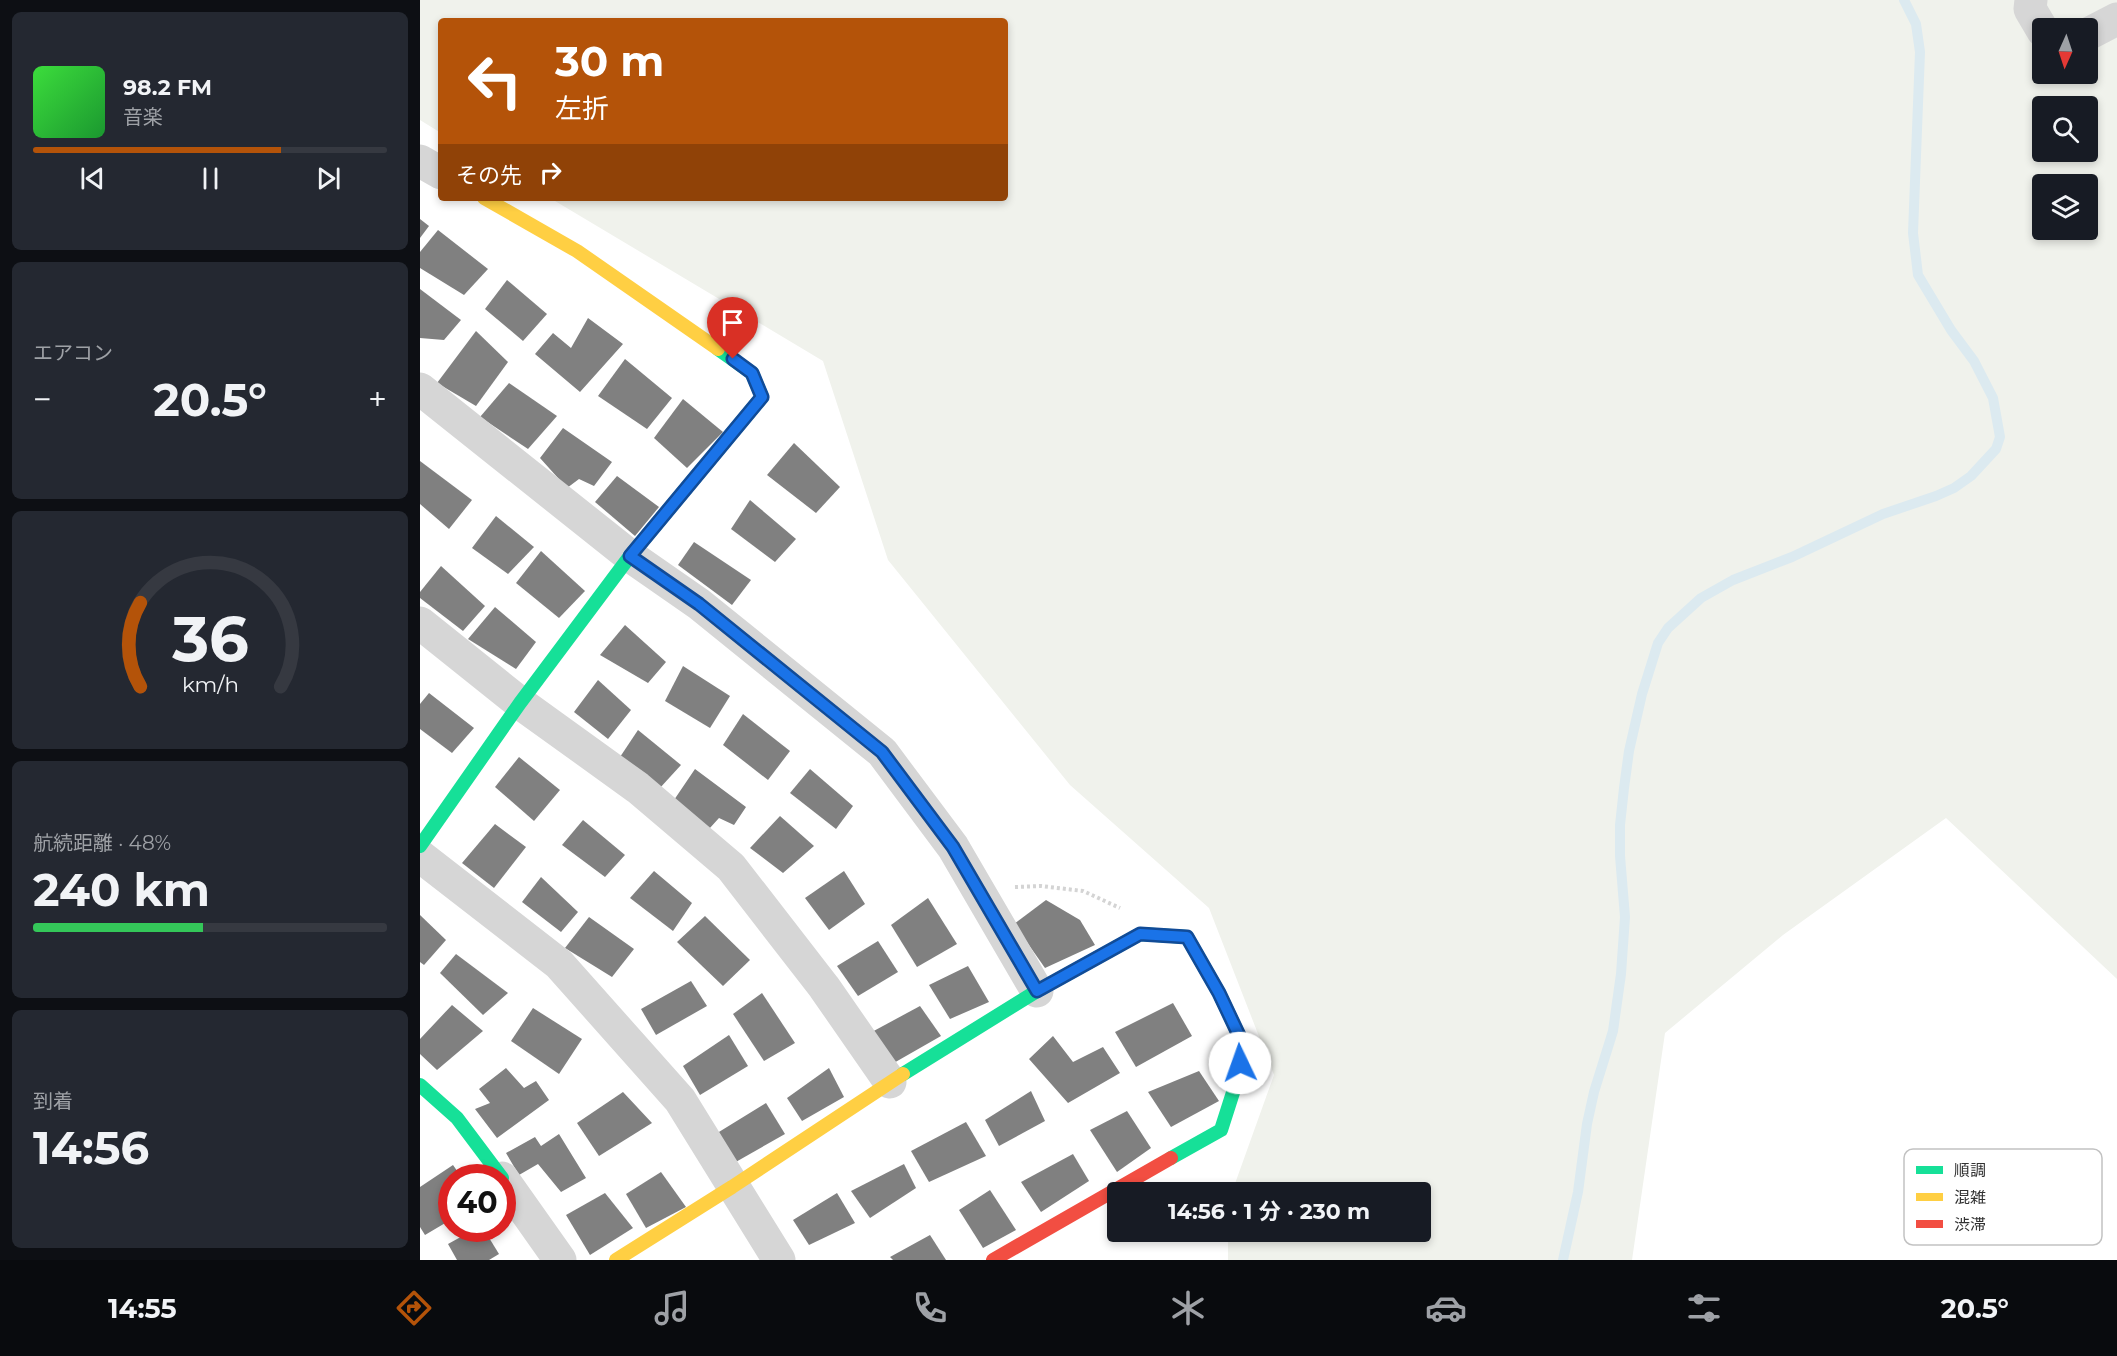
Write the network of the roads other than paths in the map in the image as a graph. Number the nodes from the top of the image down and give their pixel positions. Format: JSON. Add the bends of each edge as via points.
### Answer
{"nodes":[{"id":1,"x":2031,"y":0,"type":"edge"},
{"id":2,"x":2035,"y":18,"type":"edge"},
{"id":3,"x":2117,"y":20,"type":"edge"},
{"id":4,"x":2098,"y":29,"type":"edge"},
{"id":5,"x":420,"y":161,"type":"edge"},
{"id":6,"x":438,"y":171,"type":"edge"},
{"id":7,"x":489,"y":201,"type":"edge"},
{"id":8,"x":420,"y":389,"type":"edge"},
{"id":9,"x":630,"y":556,"type":"junction"},
{"id":10,"x":420,"y":623,"type":"edge"},
{"id":11,"x":520,"y":704,"type":"junction"},
{"id":12,"x":420,"y":846,"type":"edge"},
{"id":13,"x":420,"y":856,"type":"edge"},
{"id":14,"x":1037,"y":991,"type":"junction"},
{"id":15,"x":890,"y":1082,"type":"junction"},
{"id":16,"x":420,"y":1085,"type":"edge"},
{"id":17,"x":492,"y":1164,"type":"edge"},
{"id":18,"x":732,"y":1187,"type":"junction"},
{"id":19,"x":516,"y":1198,"type":"edge"},
{"id":20,"x":560,"y":1260,"type":"edge"},
{"id":21,"x":616,"y":1260,"type":"edge"},
{"id":22,"x":779,"y":1260,"type":"edge"},
{"id":23,"x":993,"y":1260,"type":"edge"}],
"edges":[{"from":1,"to":2,"type":"street","via":[[2030,9]]},
{"from":3,"to":4,"type":"street"},
{"from":5,"to":6,"type":"street"},
{"from":7,"to":9,"type":"street","via":[[577,251],[752,373],[759,389],[762,397]]},
{"from":8,"to":9,"type":"street"},
{"from":9,"to":11,"type":"street"},
{"from":9,"to":14,"type":"street","via":[[699,604],[882,752],[953,847]]},
{"from":10,"to":11,"type":"street"},
{"from":11,"to":12,"type":"street"},
{"from":11,"to":15,"type":"street","via":[[638,788],[731,867],[824,987]]},
{"from":13,"to":18,"type":"street","via":[[559,964],[680,1100]]},
{"from":14,"to":15,"type":"street"},
{"from":14,"to":23,"type":"street","via":[[1140,934],[1187,937],[1244,1046],[1221,1130]]},
{"from":15,"to":18,"type":"street"},
{"from":16,"to":17,"type":"street","via":[[457,1118]]},
{"from":18,"to":21,"type":"street"},
{"from":18,"to":22,"type":"street"},
{"from":19,"to":20,"type":"street"}]}
